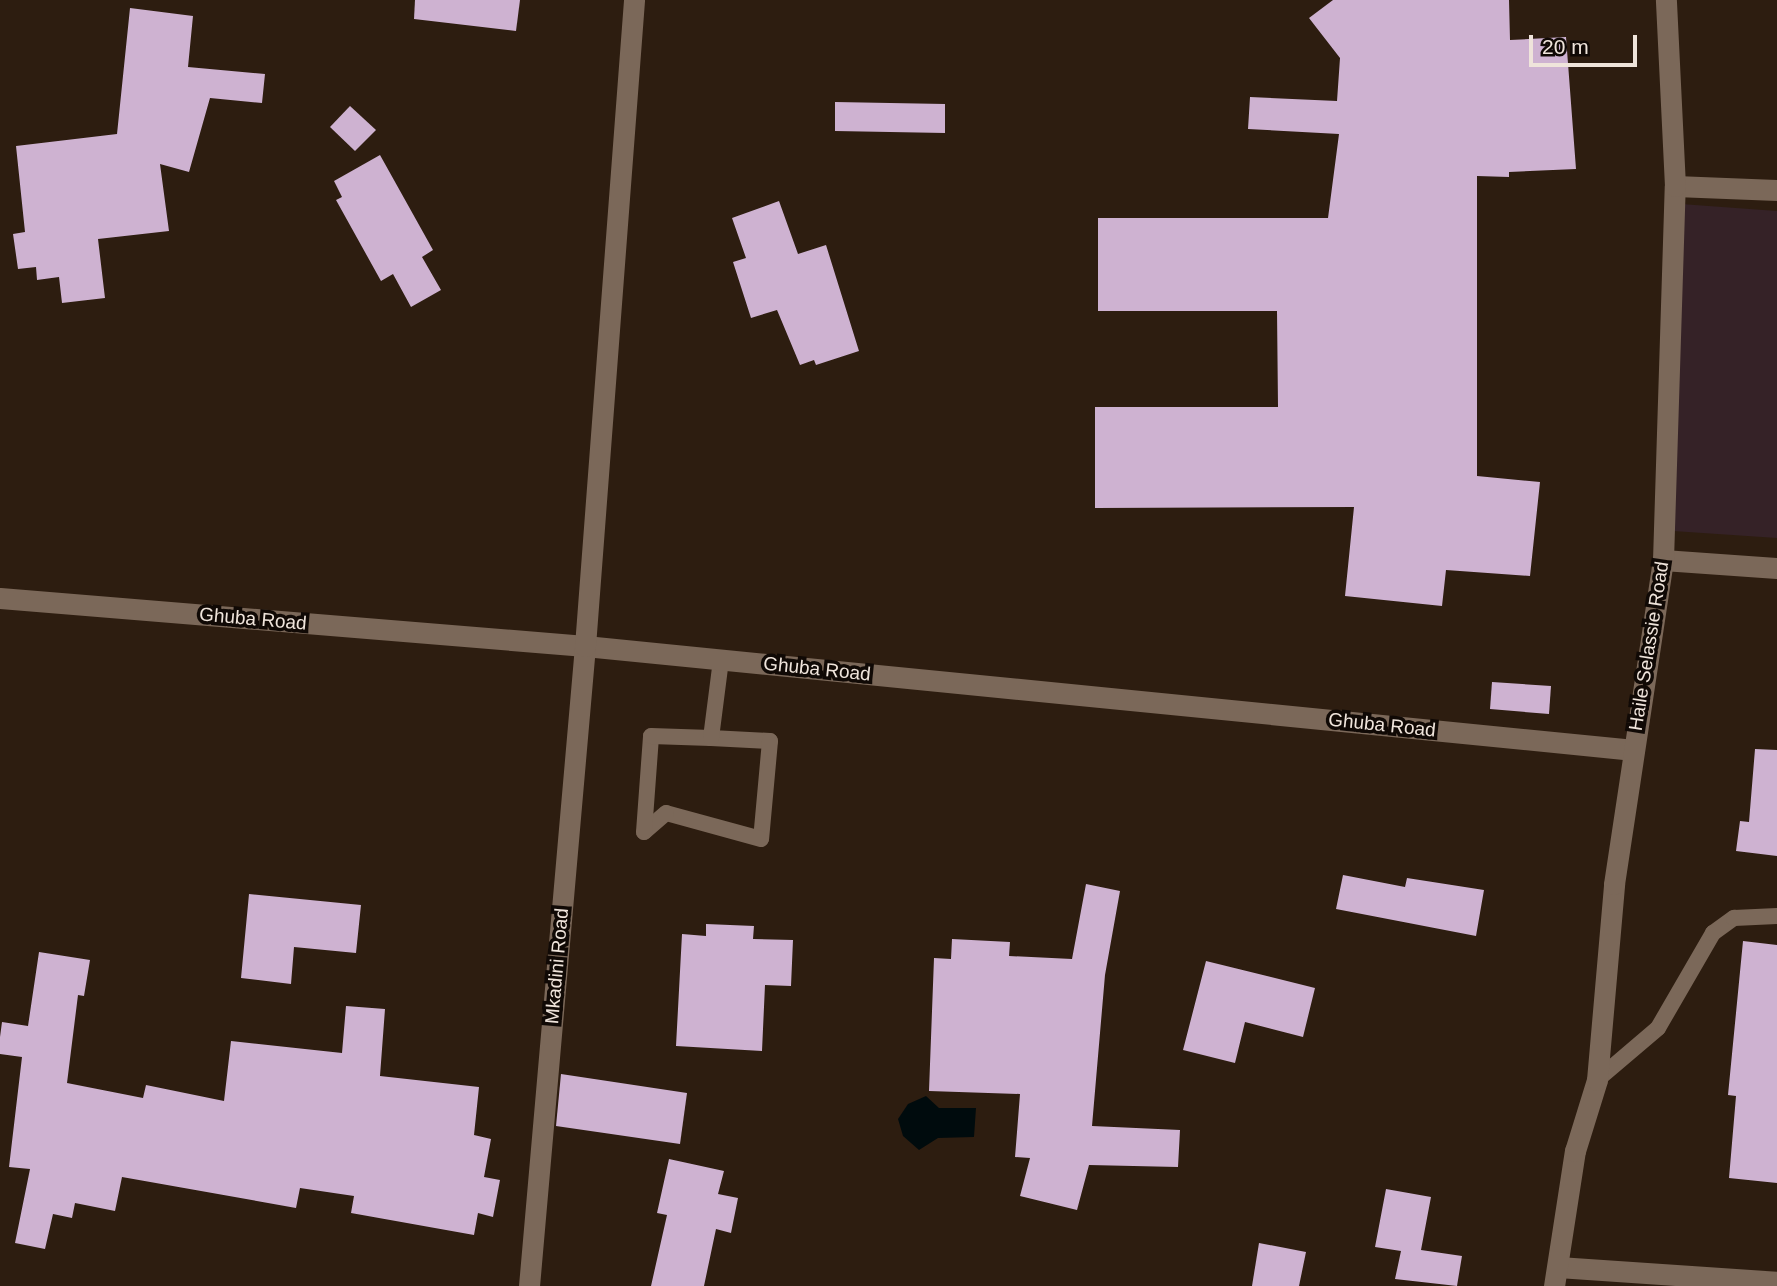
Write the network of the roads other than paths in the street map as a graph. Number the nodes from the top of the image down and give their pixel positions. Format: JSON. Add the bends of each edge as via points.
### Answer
{"nodes":[{"id":1,"x":634,"y":0,"type":"edge"},
{"id":2,"x":1666,"y":0,"type":"edge"},
{"id":3,"x":1675,"y":187,"type":"junction"},
{"id":4,"x":1777,"y":190,"type":"edge"},
{"id":5,"x":1663,"y":560,"type":"junction"},
{"id":6,"x":1777,"y":568,"type":"edge"},
{"id":7,"x":0,"y":598,"type":"edge"},
{"id":8,"x":585,"y":646,"type":"junction"},
{"id":9,"x":721,"y":660,"type":"junction"},
{"id":10,"x":711,"y":738,"type":"junction"},
{"id":11,"x":1634,"y":750,"type":"junction"},
{"id":12,"x":1777,"y":916,"type":"edge"},
{"id":13,"x":1597,"y":1080,"type":"junction"},
{"id":14,"x":1556,"y":1276,"type":"edge"},
{"id":15,"x":1777,"y":1282,"type":"edge"},
{"id":16,"x":529,"y":1286,"type":"edge"}],
"edges":[{"from":1,"to":8,"type":"street","name":"Mkadini Road"},
{"from":2,"to":3,"type":"street","name":"Haile Selassie Road"},
{"from":3,"to":4,"type":"street"},
{"from":3,"to":5,"type":"street","name":"Haile Selassie Road"},
{"from":5,"to":6,"type":"street"},
{"from":5,"to":11,"type":"street","name":"Haile Selassie Road"},
{"from":7,"to":8,"type":"street","name":"Ghuba Road"},
{"from":8,"to":9,"type":"street","name":"Ghuba Road"},
{"from":8,"to":16,"type":"street","name":"Mkadini Road"},
{"from":9,"to":10,"type":"lane"},
{"from":9,"to":11,"type":"street","name":"Ghuba Road"},
{"from":10,"to":10,"type":"lane","via":[[651,736],[644,832],[667,813],[761,839],[770,741]]},
{"from":11,"to":13,"type":"street","name":"Haile Selassie Road","via":[[1614,884]]},
{"from":12,"to":13,"type":"lane","via":[[1734,918],[1713,933],[1658,1028]]},
{"from":13,"to":14,"type":"street","name":"Haile Selassie Road","via":[[1575,1151]]},
{"from":14,"to":15,"type":"street"}]}
